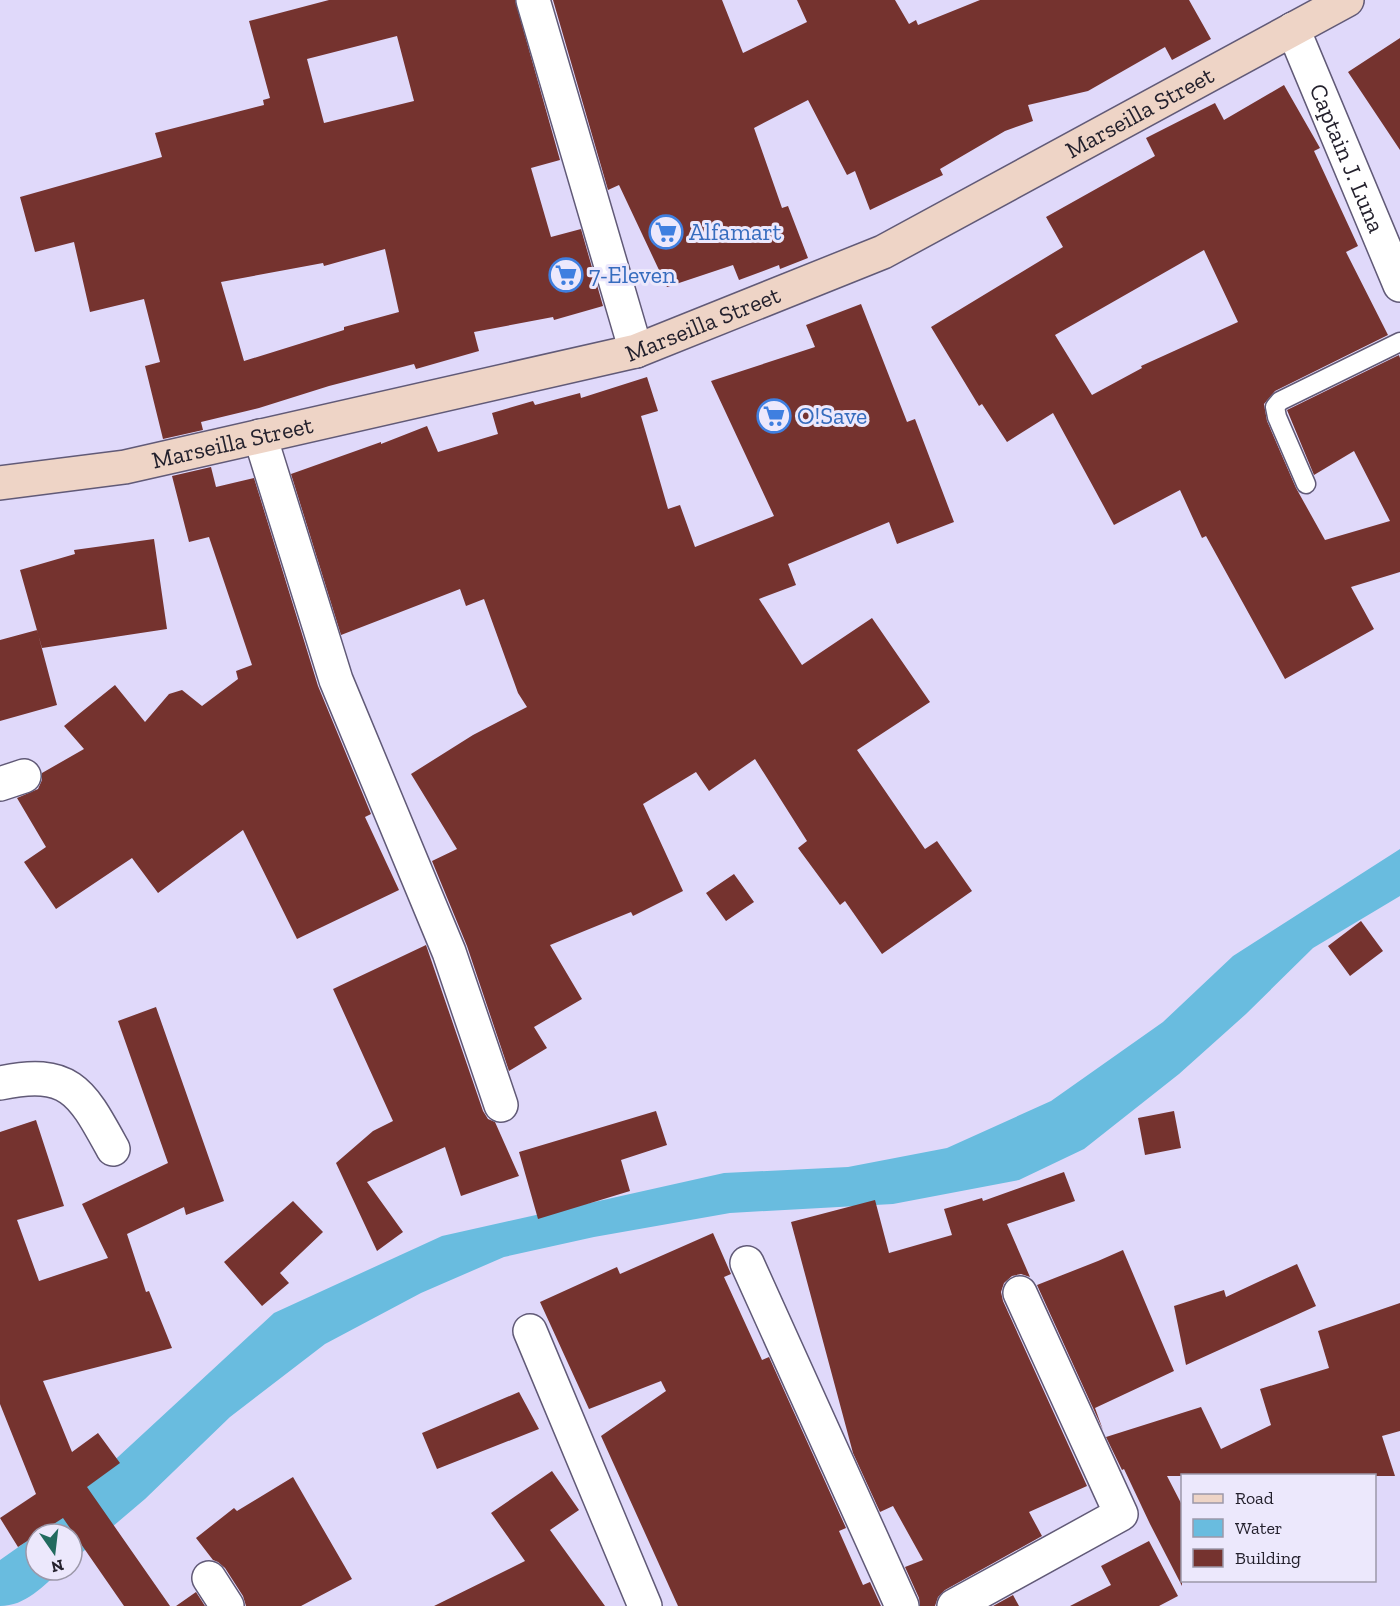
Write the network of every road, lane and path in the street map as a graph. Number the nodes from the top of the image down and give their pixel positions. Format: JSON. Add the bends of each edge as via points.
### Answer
{"nodes":[{"id":1,"x":533,"y":0,"type":"edge"},
{"id":2,"x":1347,"y":0,"type":"edge"},
{"id":3,"x":1293,"y":29,"type":"junction"},
{"id":4,"x":1400,"y":285,"type":"edge"},
{"id":5,"x":1400,"y":342,"type":"edge"},
{"id":6,"x":636,"y":351,"type":"junction"},
{"id":7,"x":260,"y":436,"type":"junction"},
{"id":8,"x":0,"y":483,"type":"edge"},
{"id":9,"x":1306,"y":484,"type":"dead end"},
{"id":10,"x":0,"y":1083,"type":"edge"},
{"id":11,"x":501,"y":1105,"type":"dead end"},
{"id":12,"x":113,"y":1149,"type":"dead end"},
{"id":13,"x":747,"y":1263,"type":"dead end"},
{"id":14,"x":1020,"y":1293,"type":"dead end"},
{"id":15,"x":530,"y":1331,"type":"dead end"},
{"id":16,"x":209,"y":1578,"type":"dead end"},
{"id":17,"x":227,"y":1606,"type":"edge"},
{"id":18,"x":645,"y":1606,"type":"edge"},
{"id":19,"x":902,"y":1606,"type":"edge"},
{"id":20,"x":954,"y":1606,"type":"edge"}],
"edges":[{"from":1,"to":6,"type":"street"},
{"from":2,"to":3,"type":"main road","name":"Marseilla Street"},
{"from":3,"to":4,"type":"street","name":"Captain J. Luna"},
{"from":3,"to":6,"type":"main road","name":"Marseilla Street","via":[[883,252]]},
{"from":5,"to":9,"type":"lane","via":[[1280,401],[1275,407]]},
{"from":6,"to":7,"type":"main road","name":"Marseilla Street"},
{"from":7,"to":8,"type":"main road","name":"Marseilla Street","via":[[125,467]]},
{"from":7,"to":11,"type":"street","via":[[336,680],[449,952]]},
{"from":10,"to":12,"type":"street","via":[[49,1079],[71,1088],[91,1110]]},
{"from":13,"to":19,"type":"street"},
{"from":14,"to":20,"type":"street","via":[[1121,1514]]},
{"from":15,"to":18,"type":"street"},
{"from":16,"to":17,"type":"street"}]}
